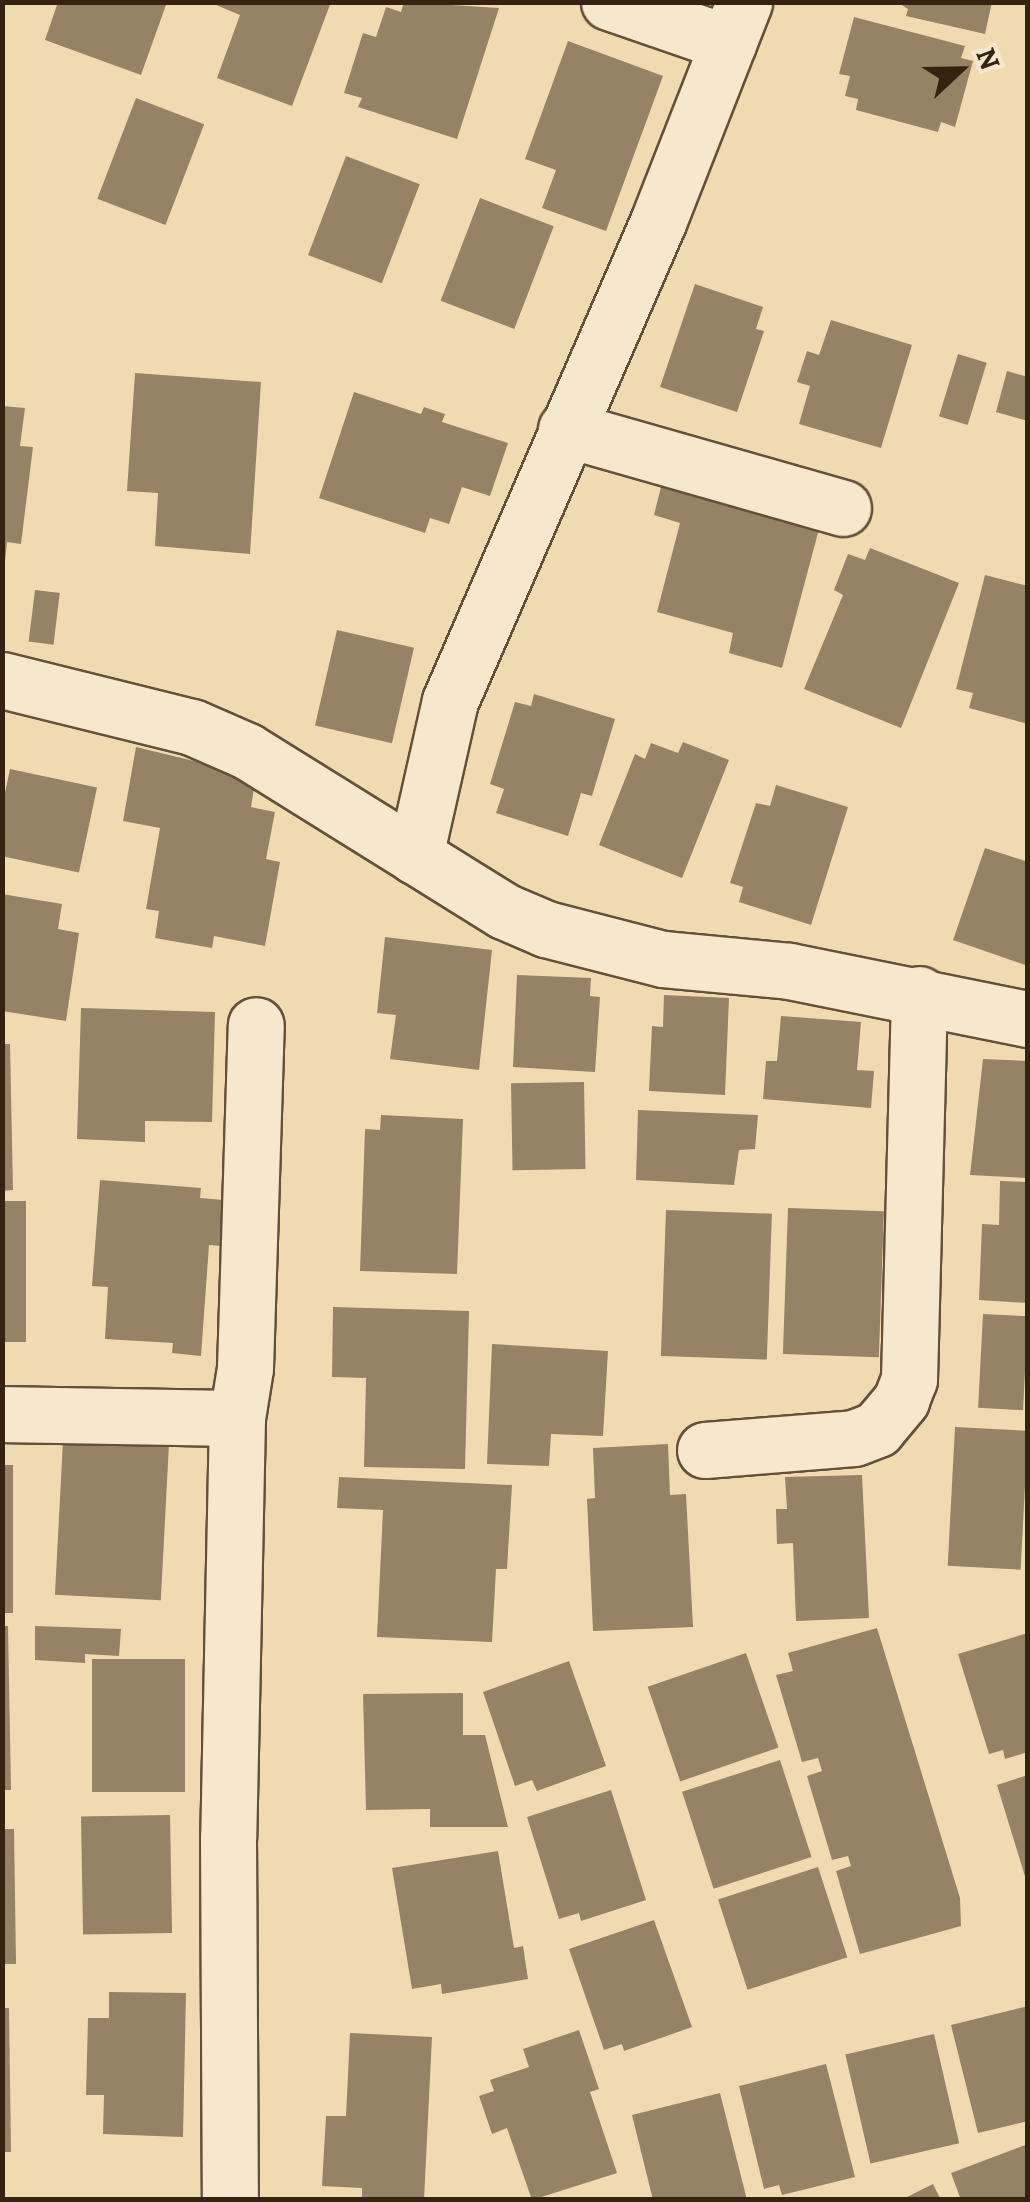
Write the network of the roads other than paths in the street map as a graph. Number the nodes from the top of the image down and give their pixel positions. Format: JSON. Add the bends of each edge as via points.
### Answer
{"nodes":[{"id":1,"x":609,"y":2,"type":"edge"},
{"id":2,"x":736,"y":23,"type":"edge"},
{"id":3,"x":566,"y":429,"type":"junction"},
{"id":4,"x":843,"y":508,"type":"dead end"},
{"id":5,"x":2,"y":680,"type":"edge"},
{"id":6,"x":415,"y":856,"type":"junction"},
{"id":7,"x":920,"y":994,"type":"junction"},
{"id":8,"x":1028,"y":1019,"type":"edge"},
{"id":9,"x":256,"y":1024,"type":"dead end"},
{"id":10,"x":2,"y":1414,"type":"edge"},
{"id":11,"x":238,"y":1418,"type":"junction"},
{"id":12,"x":705,"y":1450,"type":"dead end"},
{"id":13,"x":230,"y":2200,"type":"edge"}],
"edges":[{"from":1,"to":2,"type":"street"},
{"from":2,"to":3,"type":"street"},
{"from":3,"to":4,"type":"street"},
{"from":3,"to":6,"type":"street","via":[[450,702]]},
{"from":5,"to":6,"type":"street","via":[[192,727],[274,766]]},
{"from":6,"to":7,"type":"street","via":[[546,929],[664,959]]},
{"from":7,"to":8,"type":"street"},
{"from":7,"to":12,"type":"street","via":[[910,1378],[901,1400],[877,1429],[854,1438]]},
{"from":9,"to":11,"type":"street"},
{"from":10,"to":11,"type":"street"},
{"from":11,"to":13,"type":"street","via":[[228,1838]]}]}
